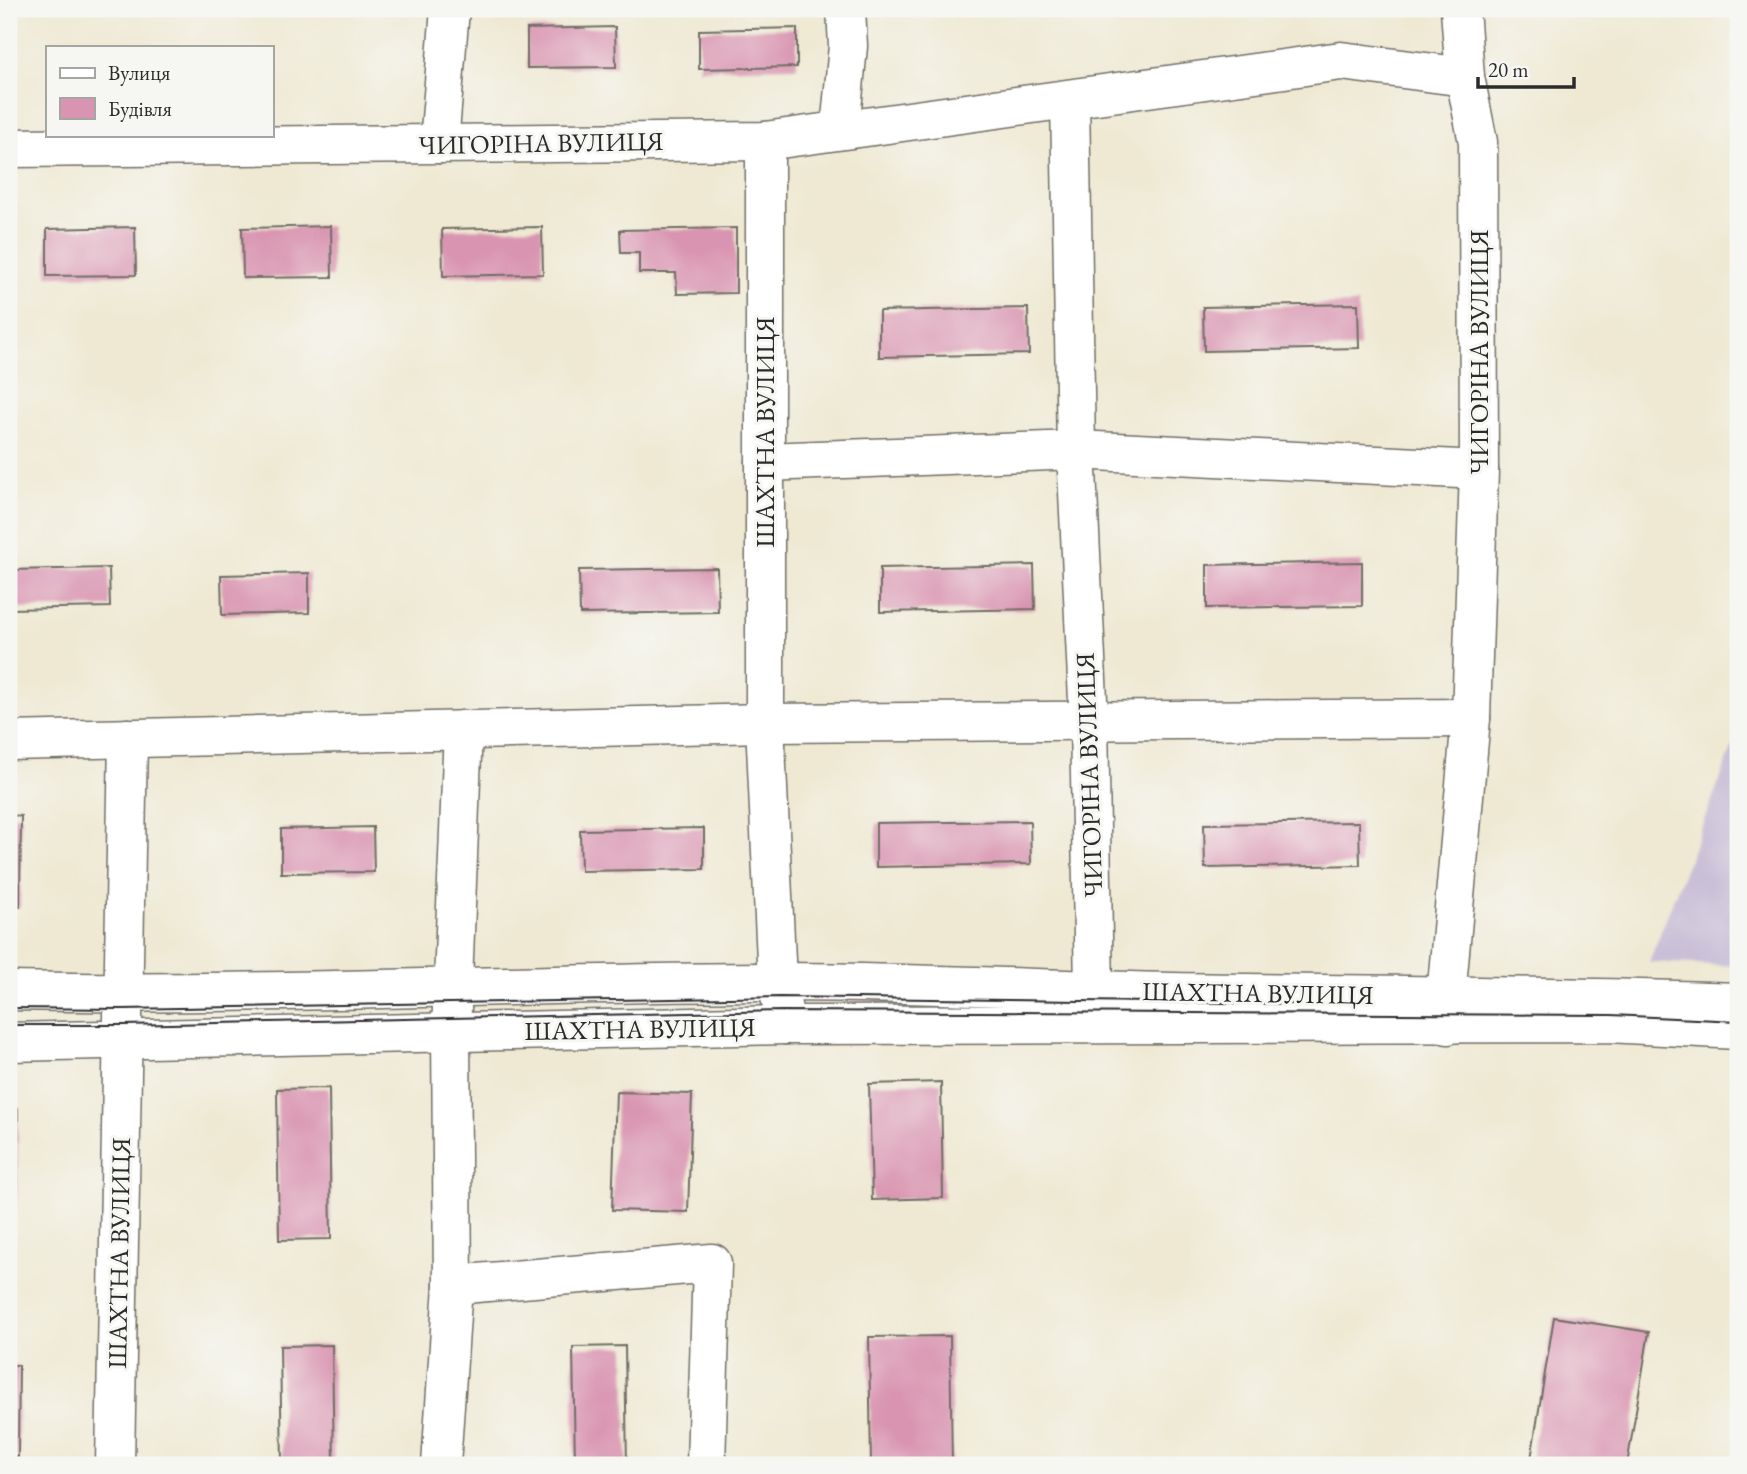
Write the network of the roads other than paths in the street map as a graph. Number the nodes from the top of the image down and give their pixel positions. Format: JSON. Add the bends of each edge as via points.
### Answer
{"nodes":[{"id":1,"x":450,"y":9,"type":"edge"},
{"id":2,"x":846,"y":9,"type":"edge"},
{"id":3,"x":1460,"y":9,"type":"edge"},
{"id":4,"x":1465,"y":77,"type":"junction"},
{"id":5,"x":1070,"y":99,"type":"junction"},
{"id":6,"x":840,"y":130,"type":"junction"},
{"id":7,"x":765,"y":141,"type":"junction"},
{"id":8,"x":439,"y":144,"type":"junction"},
{"id":9,"x":9,"y":148,"type":"edge"},
{"id":10,"x":1076,"y":450,"type":"junction"},
{"id":11,"x":765,"y":462,"type":"junction"},
{"id":12,"x":1479,"y":470,"type":"junction"},
{"id":13,"x":1471,"y":718,"type":"junction"},
{"id":14,"x":1089,"y":721,"type":"junction"},
{"id":15,"x":765,"y":723,"type":"junction"},
{"id":16,"x":463,"y":730,"type":"junction"},
{"id":17,"x":128,"y":738,"type":"junction"},
{"id":18,"x":9,"y":741,"type":"edge"},
{"id":19,"x":777,"y":982,"type":"junction"},
{"id":20,"x":453,"y":986,"type":"junction"},
{"id":21,"x":1094,"y":990,"type":"junction"},
{"id":22,"x":9,"y":991,"type":"edge"},
{"id":23,"x":124,"y":994,"type":"junction"},
{"id":24,"x":1738,"y":1002,"type":"edge"},
{"id":25,"x":1447,"y":1011,"type":"junction"},
{"id":26,"x":786,"y":1025,"type":"junction"},
{"id":27,"x":1738,"y":1030,"type":"edge"},
{"id":28,"x":451,"y":1033,"type":"junction"},
{"id":29,"x":123,"y":1041,"type":"junction"},
{"id":30,"x":9,"y":1042,"type":"edge"},
{"id":31,"x":453,"y":1285,"type":"junction"},
{"id":32,"x":115,"y":1465,"type":"edge"},
{"id":33,"x":440,"y":1465,"type":"edge"},
{"id":34,"x":706,"y":1465,"type":"edge"}],
"edges":[{"from":1,"to":8,"type":"street"},
{"from":2,"to":6,"type":"street","via":[[848,46]]},
{"from":3,"to":4,"type":"street"},
{"from":4,"to":5,"type":"street","name":"ЧИГОРІНА ВУЛИЦЯ","via":[[1340,61]]},
{"from":4,"to":12,"type":"street","name":"ЧИГОРІНА ВУЛИЦЯ","via":[[1478,142]]},
{"from":5,"to":6,"type":"street","name":"ЧИГОРІНА ВУЛИЦЯ"},
{"from":5,"to":10,"type":"street","name":"ЧИГОРІНА ВУЛИЦЯ"},
{"from":6,"to":7,"type":"street","name":"ЧИГОРІНА ВУЛИЦЯ"},
{"from":7,"to":8,"type":"street","name":"ЧИГОРІНА ВУЛИЦЯ"},
{"from":7,"to":11,"type":"street","name":"ШАХТНА ВУЛИЦЯ"},
{"from":8,"to":9,"type":"street","name":"ЧИГОРІНА ВУЛИЦЯ"},
{"from":10,"to":11,"type":"street"},
{"from":10,"to":12,"type":"street"},
{"from":10,"to":14,"type":"street","name":"ЧИГОРІНА ВУЛИЦЯ"},
{"from":11,"to":15,"type":"street","name":"ШАХТНА ВУЛИЦЯ"},
{"from":12,"to":13,"type":"street","name":"ЧИГОРІНА ВУЛИЦЯ"},
{"from":13,"to":14,"type":"street"},
{"from":13,"to":25,"type":"street","name":"ЧИГОРІНА ВУЛИЦЯ"},
{"from":14,"to":15,"type":"street"},
{"from":14,"to":21,"type":"street","name":"ЧИГОРІНА ВУЛИЦЯ"},
{"from":15,"to":16,"type":"street"},
{"from":15,"to":19,"type":"street","name":"ШАХТНА ВУЛИЦЯ"},
{"from":16,"to":17,"type":"street"},
{"from":16,"to":20,"type":"street"},
{"from":17,"to":18,"type":"street"},
{"from":17,"to":23,"type":"street","name":"ШАХТНА ВУЛИЦЯ"},
{"from":19,"to":20,"type":"street","name":"ШАХТНА ВУЛИЦЯ"},
{"from":19,"to":21,"type":"street","name":"ШАХТНА ВУЛИЦЯ"},
{"from":19,"to":26,"type":"street","name":"ШАХТНА ВУЛИЦЯ"},
{"from":20,"to":23,"type":"street","name":"ШАХТНА ВУЛИЦЯ"},
{"from":20,"to":28,"type":"street"},
{"from":21,"to":25,"type":"street","name":"ШАХТНА ВУЛИЦЯ"},
{"from":22,"to":23,"type":"street","name":"ШАХТНА ВУЛИЦЯ"},
{"from":23,"to":29,"type":"street","name":"ШАХТНА ВУЛИЦЯ"},
{"from":24,"to":25,"type":"street","name":"ШАХТНА ВУЛИЦЯ","via":[[1616,997]]},
{"from":25,"to":26,"type":"street","name":"ШАХТНА ВУЛИЦЯ"},
{"from":25,"to":27,"type":"street","name":"ШАХТНА ВУЛИЦЯ"},
{"from":26,"to":28,"type":"street","name":"ШАХТНА ВУЛИЦЯ"},
{"from":28,"to":29,"type":"street","name":"ШАХТНА ВУЛИЦЯ"},
{"from":28,"to":31,"type":"street"},
{"from":29,"to":30,"type":"street","name":"ШАХТНА ВУЛИЦЯ"},
{"from":29,"to":32,"type":"street","name":"ШАХТНА ВУЛИЦЯ"},
{"from":31,"to":33,"type":"street"},
{"from":31,"to":34,"type":"street","via":[[712,1263]]}]}
